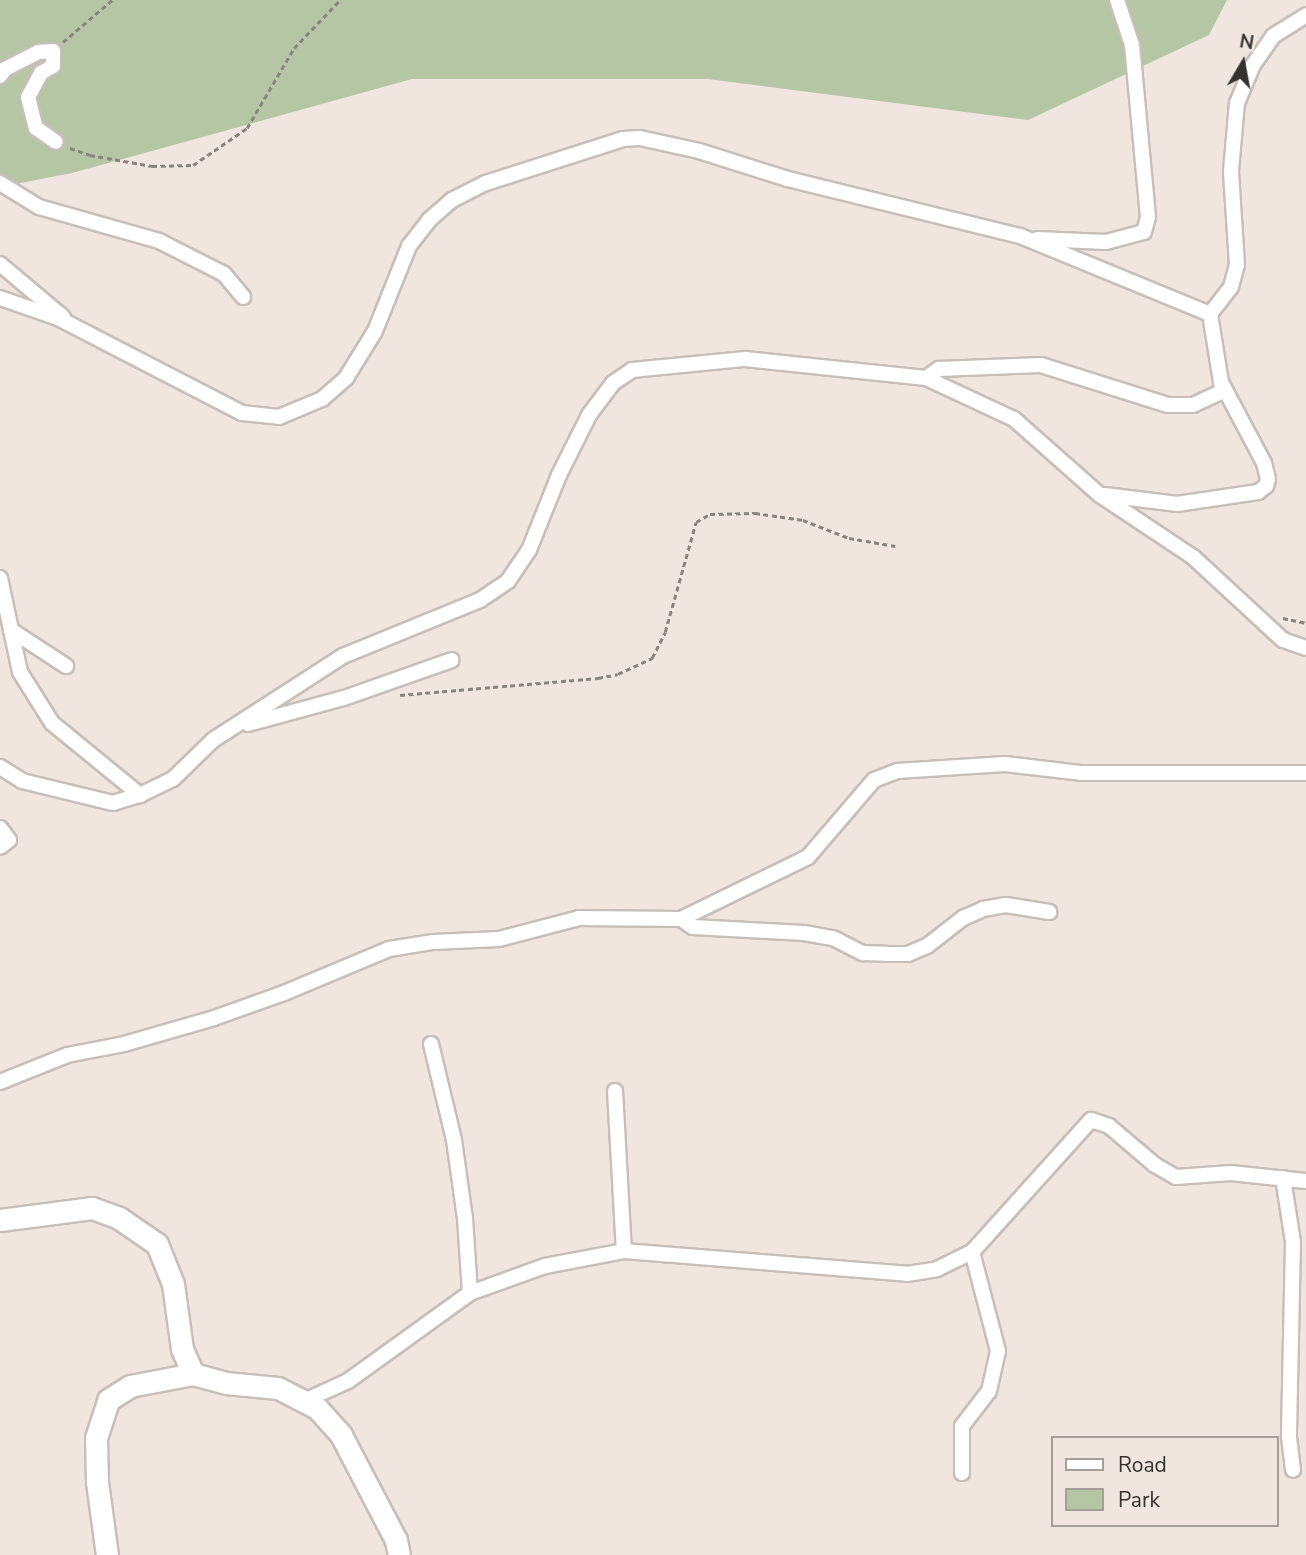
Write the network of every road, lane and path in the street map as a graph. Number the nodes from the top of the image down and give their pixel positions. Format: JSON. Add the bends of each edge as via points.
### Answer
{"nodes":[{"id":1,"x":112,"y":0,"type":"edge"},
{"id":2,"x":340,"y":0,"type":"edge"},
{"id":3,"x":1117,"y":0,"type":"edge"},
{"id":4,"x":1306,"y":15,"type":"edge"},
{"id":5,"x":53,"y":51,"type":"junction"},
{"id":6,"x":0,"y":76,"type":"edge"},
{"id":7,"x":56,"y":142,"type":"joint"},
{"id":8,"x":0,"y":183,"type":"edge"},
{"id":9,"x":1025,"y":238,"type":"junction"},
{"id":10,"x":0,"y":264,"type":"edge"},
{"id":11,"x":243,"y":297,"type":"dead end"},
{"id":12,"x":0,"y":298,"type":"edge"},
{"id":13,"x":1210,"y":314,"type":"junction"},
{"id":14,"x":74,"y":326,"type":"junction"},
{"id":15,"x":926,"y":379,"type":"junction"},
{"id":16,"x":1221,"y":382,"type":"junction"},
{"id":17,"x":1100,"y":495,"type":"junction"},
{"id":18,"x":895,"y":546,"type":"dead end"},
{"id":19,"x":0,"y":578,"type":"edge"},
{"id":20,"x":11,"y":630,"type":"junction"},
{"id":21,"x":1306,"y":648,"type":"edge"},
{"id":22,"x":453,"y":660,"type":"dead end"},
{"id":23,"x":66,"y":666,"type":"dead end"},
{"id":24,"x":398,"y":695,"type":"dead end"},
{"id":25,"x":233,"y":728,"type":"junction"},
{"id":26,"x":0,"y":767,"type":"edge"},
{"id":27,"x":1306,"y":773,"type":"edge"},
{"id":28,"x":140,"y":795,"type":"junction"},
{"id":29,"x":0,"y":828,"type":"edge"},
{"id":30,"x":0,"y":847,"type":"edge"},
{"id":31,"x":1049,"y":912,"type":"dead end"},
{"id":32,"x":681,"y":919,"type":"junction"},
{"id":33,"x":431,"y":1044,"type":"dead end"},
{"id":34,"x":0,"y":1082,"type":"edge"},
{"id":35,"x":615,"y":1091,"type":"dead end"},
{"id":36,"x":1283,"y":1178,"type":"junction"},
{"id":37,"x":1306,"y":1181,"type":"edge"},
{"id":38,"x":0,"y":1220,"type":"edge"},
{"id":39,"x":624,"y":1251,"type":"junction"},
{"id":40,"x":972,"y":1252,"type":"junction"},
{"id":41,"x":470,"y":1293,"type":"junction"},
{"id":42,"x":193,"y":1374,"type":"junction"},
{"id":43,"x":304,"y":1401,"type":"junction"},
{"id":44,"x":1293,"y":1470,"type":"dead end"},
{"id":45,"x":962,"y":1473,"type":"dead end"},
{"id":46,"x":107,"y":1555,"type":"edge"},
{"id":47,"x":399,"y":1555,"type":"edge"}],
"edges":[{"from":1,"to":5,"type":"path"},
{"from":2,"to":7,"type":"path","via":[[294,48],[247,128],[193,165],[152,166],[90,155]]},
{"from":3,"to":9,"type":"street","via":[[1132,45],[1148,217],[1144,232],[1106,242]]},
{"from":4,"to":13,"type":"street","via":[[1273,36],[1253,65],[1237,103],[1231,171],[1237,265],[1231,287]]},
{"from":5,"to":6,"type":"street","via":[[39,52]]},
{"from":5,"to":7,"type":"street","via":[[53,66],[41,73],[28,97],[36,128]]},
{"from":8,"to":11,"type":"street","via":[[40,207],[159,241],[224,274]]},
{"from":9,"to":13,"type":"street"},
{"from":9,"to":14,"type":"street","via":[[788,179],[699,150],[623,139],[486,183],[452,200],[409,246],[375,331],[345,378],[323,398],[279,417],[242,413]]},
{"from":10,"to":14,"type":"street"},
{"from":12,"to":14,"type":"street"},
{"from":13,"to":16,"type":"street"},
{"from":15,"to":16,"type":"street","via":[[939,369],[1041,365],[1168,405],[1193,405],[1223,391]]},
{"from":15,"to":17,"type":"street","via":[[1014,419]]},
{"from":15,"to":25,"type":"street","via":[[745,359],[632,370],[614,383],[589,415],[529,550],[508,581],[480,600],[343,656]]},
{"from":16,"to":17,"type":"street","via":[[1264,463],[1268,479],[1263,491],[1177,504]]},
{"from":17,"to":21,"type":"street","via":[[1194,557],[1283,640]]},
{"from":18,"to":24,"type":"path","via":[[849,538],[803,520],[755,513],[710,514],[696,522],[665,632],[652,658],[598,678]]},
{"from":19,"to":20,"type":"street"},
{"from":20,"to":23,"type":"street"},
{"from":20,"to":28,"type":"street","via":[[20,673],[51,723]]},
{"from":22,"to":25,"type":"street","via":[[344,698]]},
{"from":25,"to":28,"type":"street","via":[[213,740],[173,779]]},
{"from":26,"to":28,"type":"street","via":[[22,781],[113,803]]},
{"from":27,"to":32,"type":"street","via":[[1082,773],[1005,764],[897,771],[874,780],[808,857]]},
{"from":29,"to":30,"type":"street","via":[[9,840]]},
{"from":31,"to":32,"type":"street","via":[[1006,905],[983,909],[908,954],[863,953],[833,938],[804,933],[693,928]]},
{"from":32,"to":34,"type":"street","via":[[579,918],[499,939],[389,949],[214,1018],[67,1055]]},
{"from":33,"to":41,"type":"street","via":[[454,1140]]},
{"from":35,"to":39,"type":"street"},
{"from":36,"to":37,"type":"street"},
{"from":36,"to":40,"type":"street","via":[[1231,1174],[1176,1177],[1154,1165],[1109,1126],[1091,1121]]},
{"from":36,"to":44,"type":"street","via":[[1293,1242],[1289,1437]]},
{"from":38,"to":42,"type":"street","via":[[92,1208],[119,1218],[158,1244],[173,1283],[182,1349]]},
{"from":39,"to":40,"type":"street","via":[[906,1274],[937,1269]]},
{"from":39,"to":41,"type":"street","via":[[545,1266]]},
{"from":40,"to":45,"type":"street","via":[[998,1350],[989,1391],[962,1426]]},
{"from":41,"to":43,"type":"street","via":[[348,1381]]},
{"from":42,"to":43,"type":"street","via":[[226,1384],[278,1388]]},
{"from":42,"to":46,"type":"street","via":[[130,1386],[108,1400],[96,1438]]},
{"from":43,"to":47,"type":"street","via":[[317,1408],[341,1435],[396,1540]]}]}
